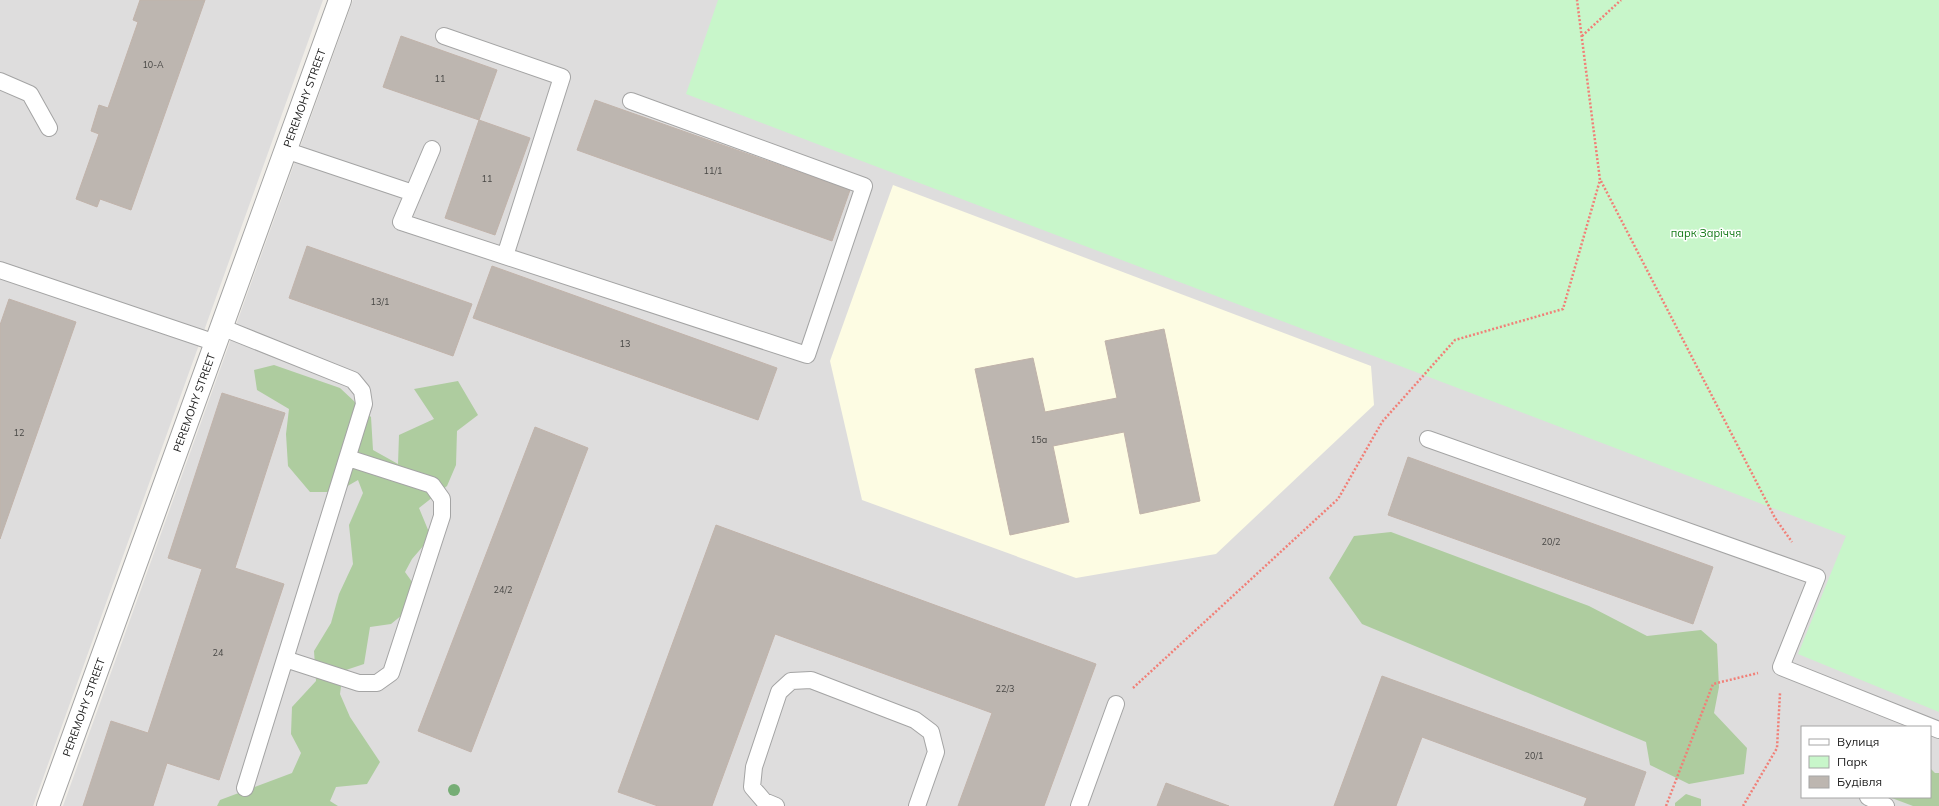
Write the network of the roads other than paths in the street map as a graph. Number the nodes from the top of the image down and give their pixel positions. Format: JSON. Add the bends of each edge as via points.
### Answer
{"nodes":[{"id":1,"x":340,"y":0,"type":"edge"},
{"id":2,"x":444,"y":36,"type":"dead end"},
{"id":3,"x":0,"y":81,"type":"edge"},
{"id":4,"x":631,"y":102,"type":"dead end"},
{"id":5,"x":49,"y":128,"type":"dead end"},
{"id":6,"x":432,"y":149,"type":"dead end"},
{"id":7,"x":286,"y":150,"type":"junction"},
{"id":8,"x":414,"y":193,"type":"junction"},
{"id":9,"x":505,"y":256,"type":"junction"},
{"id":10,"x":0,"y":270,"type":"edge"},
{"id":11,"x":219,"y":335,"type":"junction"},
{"id":12,"x":1428,"y":439,"type":"dead end"},
{"id":13,"x":348,"y":458,"type":"junction"},
{"id":14,"x":285,"y":659,"type":"junction"},
{"id":15,"x":1116,"y":704,"type":"road end"},
{"id":16,"x":1929,"y":726,"type":"edge"},
{"id":17,"x":244,"y":788,"type":"dead end"},
{"id":18,"x":1870,"y":798,"type":"edge"},
{"id":19,"x":48,"y":806,"type":"edge"},
{"id":20,"x":776,"y":806,"type":"edge"},
{"id":21,"x":917,"y":806,"type":"edge"},
{"id":22,"x":1079,"y":806,"type":"edge"},
{"id":23,"x":1886,"y":806,"type":"edge"}],
"edges":[{"from":1,"to":7,"type":"street","name":"PEREMOHY STREET"},
{"from":2,"to":9,"type":"lane","via":[[562,77]]},
{"from":3,"to":5,"type":"lane","via":[[30,94]]},
{"from":4,"to":9,"type":"lane","via":[[864,186],[807,355]]},
{"from":6,"to":8,"type":"lane"},
{"from":7,"to":8,"type":"lane"},
{"from":7,"to":11,"type":"street","name":"PEREMOHY STREET"},
{"from":8,"to":9,"type":"lane","via":[[401,222]]},
{"from":10,"to":11,"type":"lane"},
{"from":11,"to":13,"type":"lane","via":[[353,380],[362,391],[364,404]]},
{"from":11,"to":19,"type":"street","name":"PEREMOHY STREET"},
{"from":12,"to":16,"type":"lane","via":[[1817,577],[1781,667]]},
{"from":13,"to":14,"type":"lane"},
{"from":13,"to":14,"type":"lane","via":[[432,485],[442,499],[442,516],[391,673],[377,683],[359,683]]},
{"from":14,"to":17,"type":"lane"},
{"from":15,"to":22,"type":"lane"},
{"from":18,"to":23,"type":"lane"},
{"from":20,"to":21,"type":"lane","via":[[764,802],[752,787],[754,767],[779,692],[791,681],[811,680],[915,720],[931,732],[936,752]]}]}
